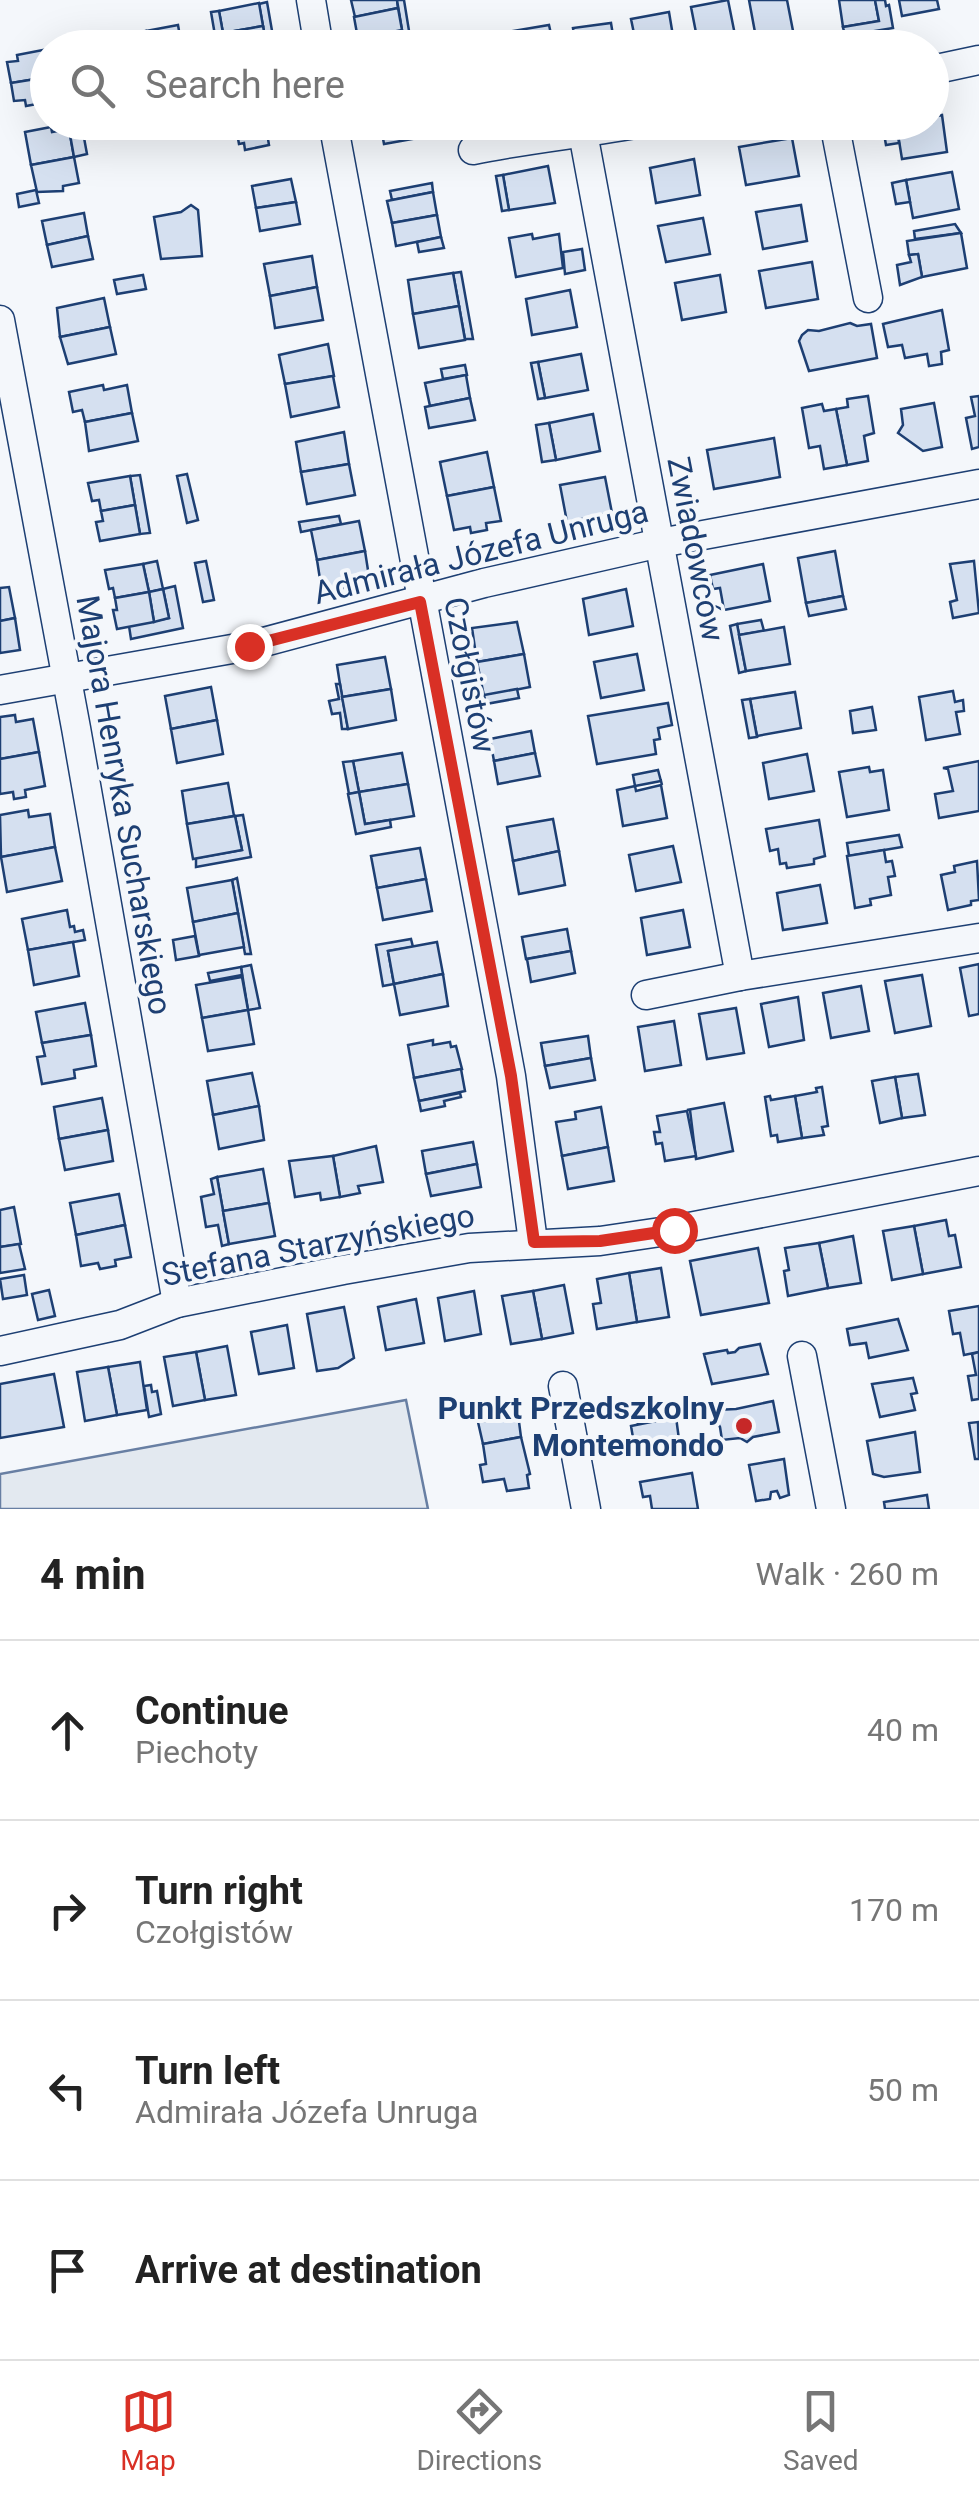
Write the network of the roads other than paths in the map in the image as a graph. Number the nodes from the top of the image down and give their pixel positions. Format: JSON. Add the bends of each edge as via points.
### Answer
{"nodes":[{"id":1,"x":311,"y":0,"type":"edge"},
{"id":2,"x":317,"y":30,"type":"edge"},
{"id":3,"x":979,"y":60,"type":"edge"},
{"id":4,"x":949,"y":66,"type":"edge"},
{"id":5,"x":336,"y":140,"type":"edge"},
{"id":6,"x":521,"y":140,"type":"edge"},
{"id":7,"x":584,"y":140,"type":"edge"},
{"id":8,"x":837,"y":140,"type":"edge"},
{"id":9,"x":473,"y":150,"type":"dead end"},
{"id":10,"x":868,"y":298,"type":"dead end"},
{"id":11,"x":0,"y":320,"type":"edge"},
{"id":12,"x":979,"y":484,"type":"edge"},
{"id":13,"x":660,"y":543,"type":"junction"},
{"id":14,"x":420,"y":602,"type":"junction"},
{"id":15,"x":66,"y":680,"type":"junction"},
{"id":16,"x":0,"y":690,"type":"edge"},
{"id":17,"x":979,"y":938,"type":"edge"},
{"id":18,"x":740,"y":976,"type":"junction"},
{"id":19,"x":646,"y":996,"type":"dead end"},
{"id":20,"x":979,"y":1171,"type":"edge"},
{"id":21,"x":534,"y":1242,"type":"junction"},
{"id":22,"x":177,"y":1303,"type":"junction"},
{"id":23,"x":0,"y":1351,"type":"edge"},
{"id":24,"x":802,"y":1356,"type":"dead end"},
{"id":25,"x":563,"y":1386,"type":"dead end"},
{"id":26,"x":586,"y":1509,"type":"edge"},
{"id":27,"x":831,"y":1509,"type":"edge"}],
"edges":[{"from":1,"to":2,"type":"street"},
{"from":3,"to":4,"type":"street"},
{"from":5,"to":14,"type":"street","name":"Czołgistów"},
{"from":6,"to":9,"type":"street"},
{"from":7,"to":13,"type":"street","name":"Zwiadowców"},
{"from":8,"to":10,"type":"street"},
{"from":11,"to":15,"type":"street","name":"Majora Henryka Sucharskiego"},
{"from":12,"to":13,"type":"street","name":"Admirała Józefa Unruga"},
{"from":13,"to":14,"type":"street","name":"Admirała Józefa Unruga"},
{"from":13,"to":18,"type":"street","name":"Zwiadowców"},
{"from":14,"to":15,"type":"street","name":"Admirała Józefa Unruga","via":[[249,646]]},
{"from":14,"to":21,"type":"street","name":"Czołgistów","via":[[511,1076]]},
{"from":15,"to":16,"type":"street","name":"Admirała Józefa Unruga"},
{"from":15,"to":22,"type":"street","name":"Majora Henryka Sucharskiego"},
{"from":17,"to":18,"type":"street"},
{"from":18,"to":19,"type":"street"},
{"from":20,"to":21,"type":"street","name":"Stefana Starzyńskiego","via":[[674,1230]]},
{"from":21,"to":22,"type":"street","name":"Stefana Starzyńskiego","via":[[469,1248]]},
{"from":22,"to":23,"type":"street","name":"Stefana Starzyńskiego","via":[[120,1325]]},
{"from":24,"to":27,"type":"street"},
{"from":25,"to":26,"type":"street"}]}
